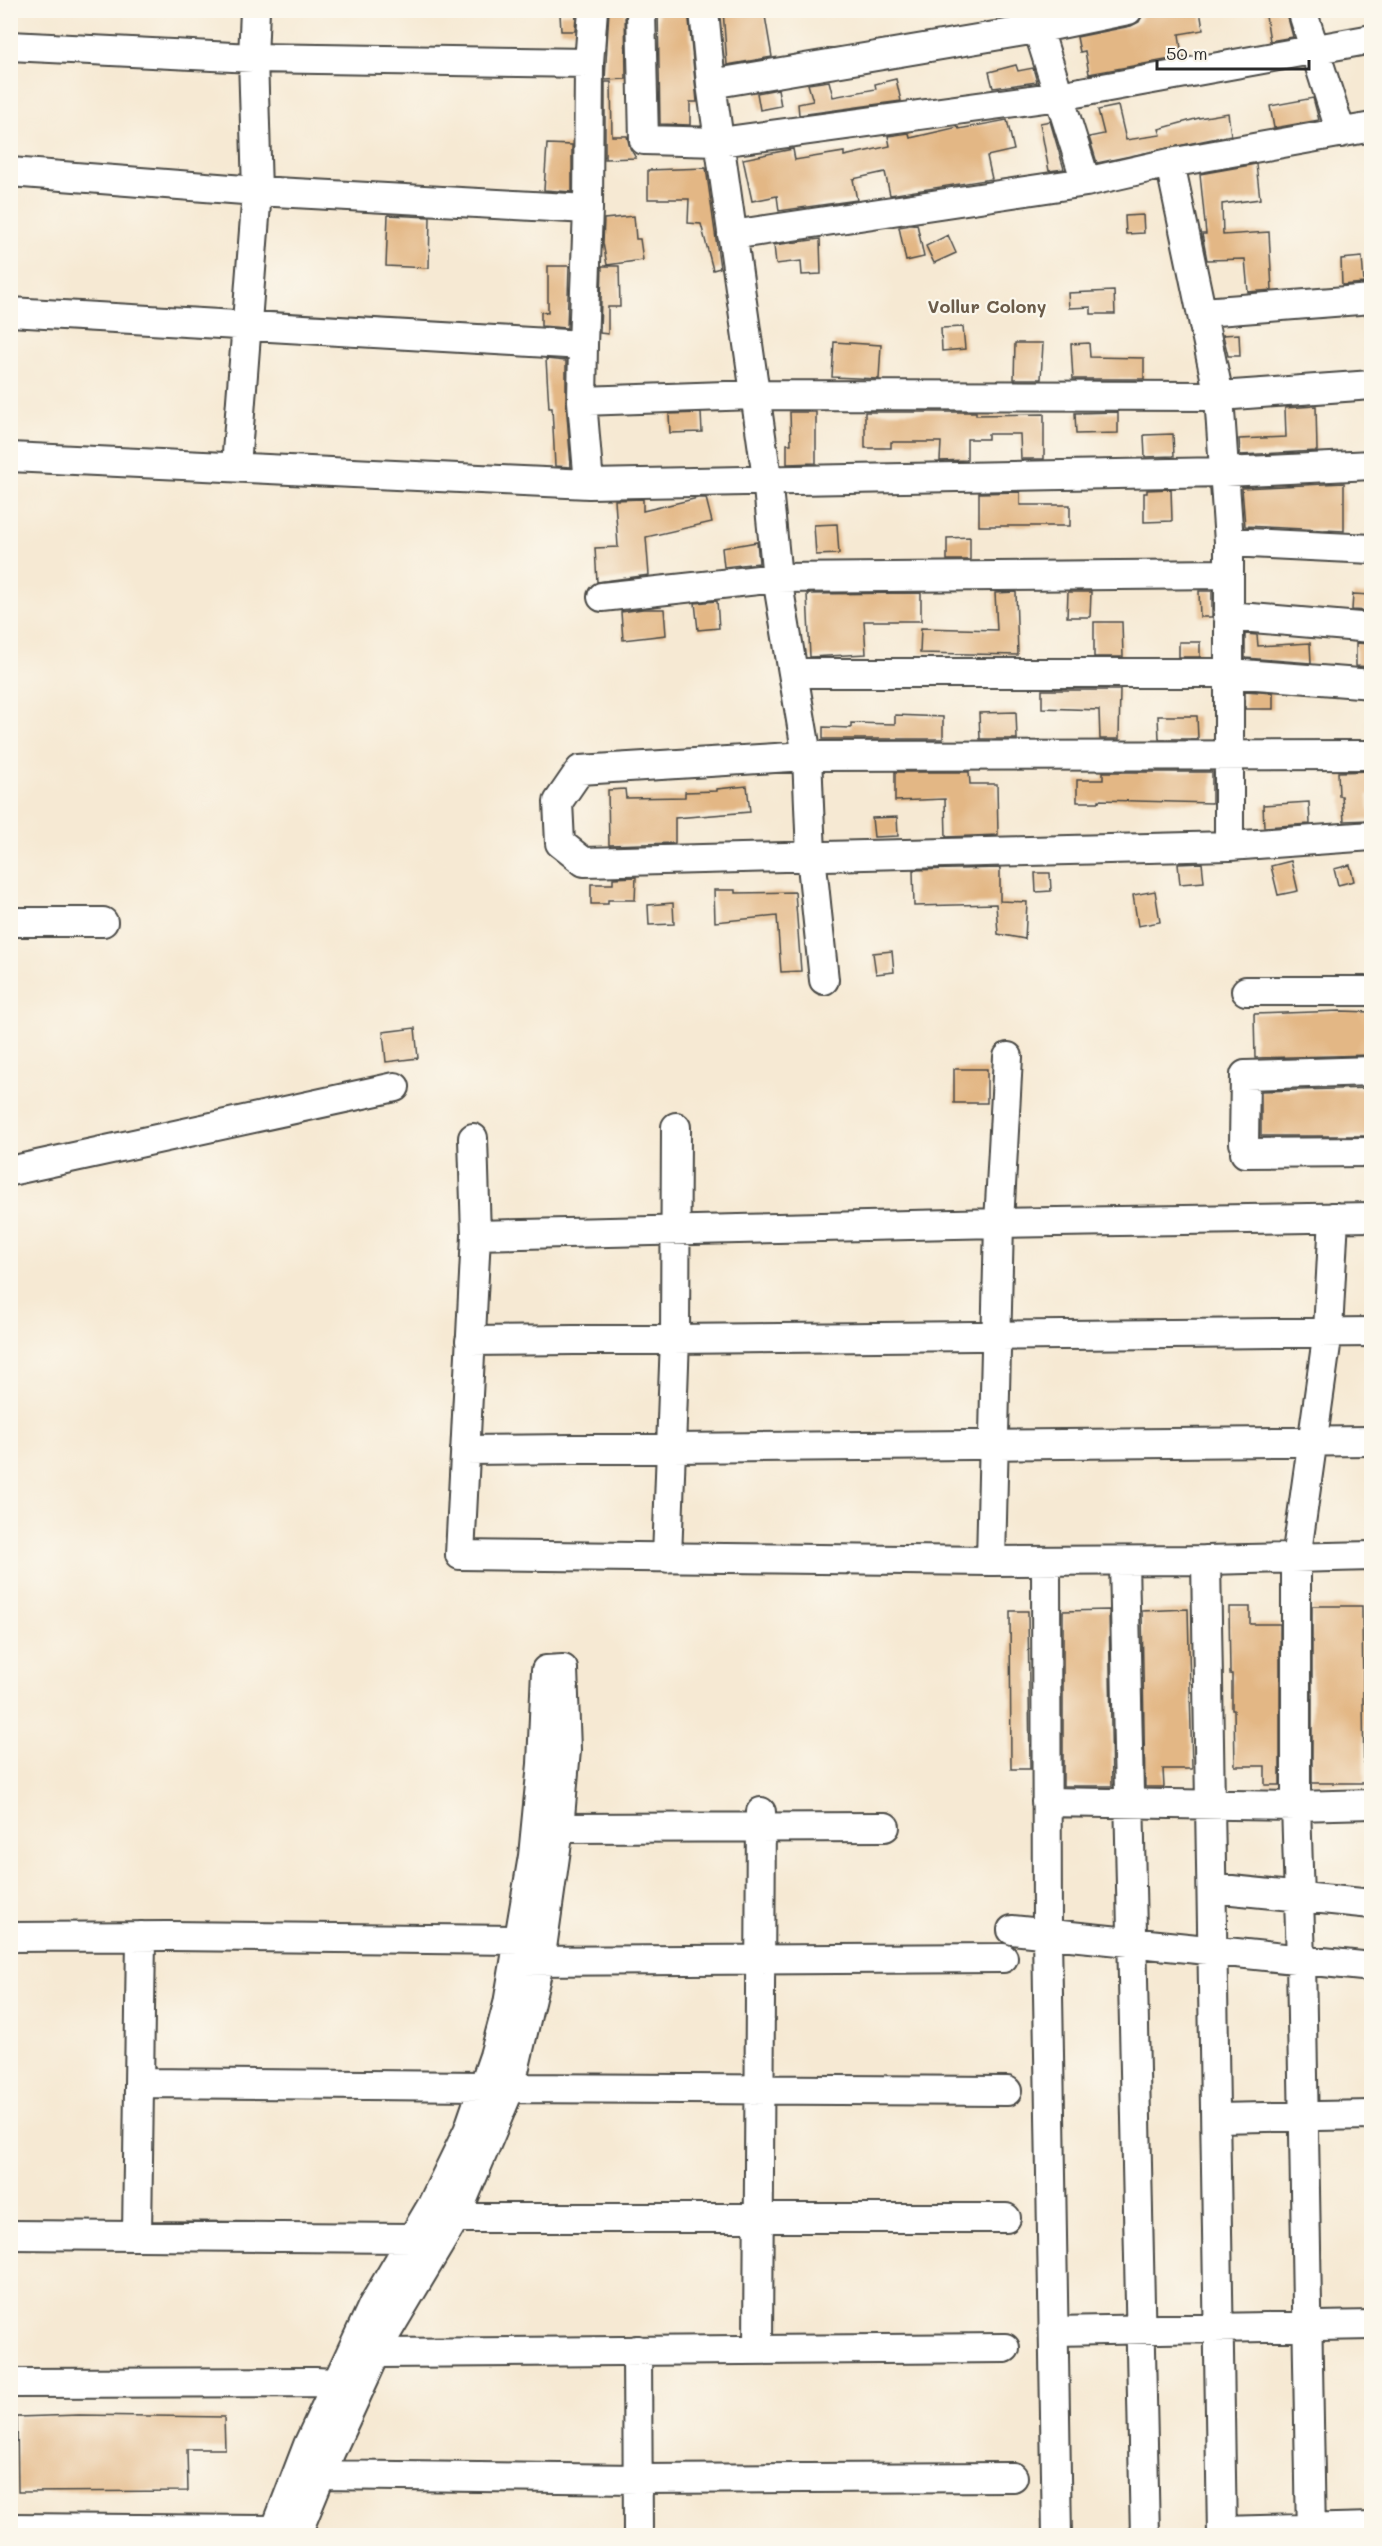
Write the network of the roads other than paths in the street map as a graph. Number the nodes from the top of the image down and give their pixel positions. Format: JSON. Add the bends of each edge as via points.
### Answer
{"nodes":[{"id":1,"x":255,"y":10,"type":"edge"},
{"id":2,"x":593,"y":10,"type":"edge"},
{"id":3,"x":641,"y":10,"type":"edge"},
{"id":4,"x":704,"y":10,"type":"edge"},
{"id":5,"x":1128,"y":10,"type":"edge"},
{"id":6,"x":1302,"y":10,"type":"edge"},
{"id":7,"x":1034,"y":20,"type":"edge"},
{"id":8,"x":1371,"y":39,"type":"edge"},
{"id":9,"x":10,"y":46,"type":"edge"},
{"id":10,"x":1314,"y":49,"type":"junction"},
{"id":11,"x":253,"y":58,"type":"junction"},
{"id":12,"x":589,"y":63,"type":"junction"},
{"id":13,"x":711,"y":84,"type":"junction"},
{"id":14,"x":1059,"y":96,"type":"junction"},
{"id":15,"x":1371,"y":127,"type":"edge"},
{"id":16,"x":1341,"y":133,"type":"junction"},
{"id":17,"x":720,"y":142,"type":"junction"},
{"id":18,"x":1170,"y":163,"type":"junction"},
{"id":19,"x":10,"y":172,"type":"edge"},
{"id":20,"x":1086,"y":183,"type":"junction"},
{"id":21,"x":257,"y":191,"type":"junction"},
{"id":22,"x":588,"y":208,"type":"junction"},
{"id":23,"x":732,"y":236,"type":"junction"},
{"id":24,"x":1371,"y":299,"type":"edge"},
{"id":25,"x":10,"y":312,"type":"edge"},
{"id":26,"x":1203,"y":312,"type":"junction"},
{"id":27,"x":246,"y":327,"type":"junction"},
{"id":28,"x":583,"y":345,"type":"junction"},
{"id":29,"x":1371,"y":385,"type":"edge"},
{"id":30,"x":754,"y":395,"type":"junction"},
{"id":31,"x":1219,"y":396,"type":"junction"},
{"id":32,"x":582,"y":401,"type":"junction"},
{"id":33,"x":10,"y":457,"type":"edge"},
{"id":34,"x":1371,"y":465,"type":"edge"},
{"id":35,"x":236,"y":466,"type":"junction"},
{"id":36,"x":1224,"y":472,"type":"junction"},
{"id":37,"x":767,"y":478,"type":"junction"},
{"id":38,"x":589,"y":483,"type":"junction"},
{"id":39,"x":1229,"y":542,"type":"junction"},
{"id":40,"x":1371,"y":549,"type":"edge"},
{"id":41,"x":1228,"y":574,"type":"junction"},
{"id":42,"x":777,"y":578,"type":"junction"},
{"id":43,"x":602,"y":597,"type":"dead end"},
{"id":44,"x":1228,"y":616,"type":"junction"},
{"id":45,"x":1371,"y":628,"type":"edge"},
{"id":46,"x":793,"y":673,"type":"junction"},
{"id":47,"x":1230,"y":673,"type":"junction"},
{"id":48,"x":1371,"y":684,"type":"edge"},
{"id":49,"x":1228,"y":754,"type":"junction"},
{"id":50,"x":1371,"y":755,"type":"edge"},
{"id":51,"x":807,"y":756,"type":"junction"},
{"id":52,"x":1371,"y":837,"type":"edge"},
{"id":53,"x":1229,"y":846,"type":"junction"},
{"id":54,"x":811,"y":855,"type":"junction"},
{"id":55,"x":10,"y":922,"type":"edge"},
{"id":56,"x":103,"y":922,"type":"dead end"},
{"id":57,"x":824,"y":980,"type":"dead end"},
{"id":58,"x":1246,"y":991,"type":"dead end"},
{"id":59,"x":1371,"y":991,"type":"edge"},
{"id":60,"x":1008,"y":1057,"type":"dead end"},
{"id":61,"x":1371,"y":1071,"type":"edge"},
{"id":62,"x":395,"y":1087,"type":"dead end"},
{"id":63,"x":676,"y":1127,"type":"dead end"},
{"id":64,"x":473,"y":1138,"type":"dead end"},
{"id":65,"x":1371,"y":1152,"type":"edge"},
{"id":66,"x":10,"y":1171,"type":"edge"},
{"id":67,"x":1334,"y":1217,"type":"junction"},
{"id":68,"x":1371,"y":1217,"type":"edge"},
{"id":69,"x":999,"y":1223,"type":"junction"},
{"id":70,"x":674,"y":1230,"type":"junction"},
{"id":71,"x":476,"y":1235,"type":"junction"},
{"id":72,"x":1328,"y":1331,"type":"junction"},
{"id":73,"x":1371,"y":1332,"type":"edge"},
{"id":74,"x":997,"y":1335,"type":"junction"},
{"id":75,"x":675,"y":1338,"type":"junction"},
{"id":76,"x":470,"y":1341,"type":"junction"},
{"id":77,"x":1313,"y":1440,"type":"junction"},
{"id":78,"x":1371,"y":1441,"type":"edge"},
{"id":79,"x":994,"y":1446,"type":"junction"},
{"id":80,"x":672,"y":1448,"type":"junction"},
{"id":81,"x":465,"y":1450,"type":"junction"},
{"id":82,"x":1371,"y":1556,"type":"edge"},
{"id":83,"x":667,"y":1558,"type":"junction"},
{"id":84,"x":1296,"y":1559,"type":"junction"},
{"id":85,"x":1206,"y":1560,"type":"junction"},
{"id":86,"x":1124,"y":1561,"type":"junction"},
{"id":87,"x":991,"y":1562,"type":"junction"},
{"id":88,"x":1046,"y":1562,"type":"junction"},
{"id":89,"x":1046,"y":1802,"type":"junction"},
{"id":90,"x":1128,"y":1802,"type":"junction"},
{"id":91,"x":1211,"y":1804,"type":"junction"},
{"id":92,"x":1371,"y":1804,"type":"edge"},
{"id":93,"x":1296,"y":1806,"type":"junction"},
{"id":94,"x":761,"y":1820,"type":"junction"},
{"id":95,"x":885,"y":1827,"type":"dead end"},
{"id":96,"x":559,"y":1828,"type":"junction"},
{"id":97,"x":1212,"y":1888,"type":"junction"},
{"id":98,"x":1299,"y":1897,"type":"junction"},
{"id":99,"x":1371,"y":1904,"type":"edge"},
{"id":100,"x":1012,"y":1930,"type":"dead end"},
{"id":101,"x":1047,"y":1934,"type":"junction"},
{"id":102,"x":141,"y":1936,"type":"junction"},
{"id":103,"x":10,"y":1937,"type":"edge"},
{"id":104,"x":1133,"y":1943,"type":"junction"},
{"id":105,"x":1213,"y":1951,"type":"junction"},
{"id":106,"x":525,"y":1954,"type":"junction"},
{"id":107,"x":1003,"y":1958,"type":"dead end"},
{"id":108,"x":760,"y":1960,"type":"junction"},
{"id":109,"x":1302,"y":1960,"type":"junction"},
{"id":110,"x":1371,"y":1967,"type":"edge"},
{"id":111,"x":139,"y":2083,"type":"junction"},
{"id":112,"x":497,"y":2087,"type":"junction"},
{"id":113,"x":759,"y":2090,"type":"junction"},
{"id":114,"x":1006,"y":2091,"type":"dead end"},
{"id":115,"x":1371,"y":2115,"type":"edge"},
{"id":116,"x":1305,"y":2116,"type":"junction"},
{"id":117,"x":1216,"y":2118,"type":"junction"},
{"id":118,"x":443,"y":2212,"type":"junction"},
{"id":119,"x":759,"y":2218,"type":"junction"},
{"id":120,"x":1006,"y":2218,"type":"dead end"},
{"id":121,"x":10,"y":2235,"type":"edge"},
{"id":122,"x":137,"y":2236,"type":"junction"},
{"id":123,"x":412,"y":2238,"type":"junction"},
{"id":124,"x":1371,"y":2325,"type":"edge"},
{"id":125,"x":1308,"y":2326,"type":"junction"},
{"id":126,"x":1219,"y":2328,"type":"junction"},
{"id":127,"x":1139,"y":2329,"type":"junction"},
{"id":128,"x":1054,"y":2331,"type":"junction"},
{"id":129,"x":1005,"y":2348,"type":"dead end"},
{"id":130,"x":758,"y":2349,"type":"junction"},
{"id":131,"x":646,"y":2350,"type":"junction"},
{"id":132,"x":377,"y":2353,"type":"junction"},
{"id":133,"x":10,"y":2383,"type":"edge"},
{"id":134,"x":346,"y":2391,"type":"junction"},
{"id":135,"x":321,"y":2475,"type":"junction"},
{"id":136,"x":1013,"y":2477,"type":"dead end"},
{"id":137,"x":646,"y":2479,"type":"junction"},
{"id":138,"x":1371,"y":2527,"type":"edge"},
{"id":139,"x":10,"y":2528,"type":"edge"},
{"id":140,"x":1311,"y":2532,"type":"edge"},
{"id":141,"x":1222,"y":2533,"type":"edge"},
{"id":142,"x":282,"y":2534,"type":"edge"},
{"id":143,"x":638,"y":2535,"type":"edge"},
{"id":144,"x":656,"y":2535,"type":"edge"},
{"id":145,"x":1057,"y":2535,"type":"edge"},
{"id":146,"x":1145,"y":2535,"type":"edge"}],
"edges":[{"from":1,"to":11,"type":"street"},
{"from":2,"to":12,"type":"street"},
{"from":3,"to":17,"type":"street","via":[[644,140]]},
{"from":4,"to":13,"type":"street"},
{"from":5,"to":7,"type":"street"},
{"from":6,"to":10,"type":"street"},
{"from":7,"to":13,"type":"street"},
{"from":7,"to":14,"type":"street"},
{"from":8,"to":10,"type":"street"},
{"from":9,"to":11,"type":"street"},
{"from":10,"to":14,"type":"street"},
{"from":10,"to":16,"type":"street"},
{"from":11,"to":12,"type":"street"},
{"from":11,"to":21,"type":"street"},
{"from":12,"to":22,"type":"street"},
{"from":13,"to":17,"type":"street"},
{"from":14,"to":17,"type":"street"},
{"from":14,"to":20,"type":"street"},
{"from":15,"to":16,"type":"street"},
{"from":16,"to":18,"type":"street"},
{"from":17,"to":23,"type":"street"},
{"from":18,"to":20,"type":"street"},
{"from":18,"to":26,"type":"street"},
{"from":19,"to":21,"type":"street"},
{"from":20,"to":23,"type":"street"},
{"from":21,"to":22,"type":"street"},
{"from":21,"to":27,"type":"street"},
{"from":22,"to":28,"type":"street"},
{"from":23,"to":30,"type":"street"},
{"from":24,"to":26,"type":"street"},
{"from":25,"to":27,"type":"street"},
{"from":26,"to":31,"type":"street"},
{"from":27,"to":28,"type":"street"},
{"from":27,"to":35,"type":"street"},
{"from":28,"to":32,"type":"street"},
{"from":29,"to":31,"type":"street"},
{"from":30,"to":31,"type":"street"},
{"from":30,"to":32,"type":"street"},
{"from":30,"to":37,"type":"street"},
{"from":31,"to":36,"type":"street"},
{"from":32,"to":38,"type":"street"},
{"from":33,"to":35,"type":"street"},
{"from":34,"to":36,"type":"street"},
{"from":35,"to":38,"type":"street"},
{"from":36,"to":37,"type":"street"},
{"from":36,"to":39,"type":"street"},
{"from":37,"to":38,"type":"street"},
{"from":37,"to":42,"type":"street"},
{"from":39,"to":40,"type":"street"},
{"from":39,"to":41,"type":"street"},
{"from":41,"to":42,"type":"street"},
{"from":41,"to":44,"type":"street"},
{"from":42,"to":43,"type":"street"},
{"from":42,"to":46,"type":"street"},
{"from":44,"to":45,"type":"street"},
{"from":44,"to":47,"type":"street"},
{"from":46,"to":47,"type":"street"},
{"from":46,"to":51,"type":"street"},
{"from":47,"to":48,"type":"street"},
{"from":47,"to":49,"type":"street"},
{"from":49,"to":50,"type":"street"},
{"from":49,"to":51,"type":"street"},
{"from":49,"to":53,"type":"street"},
{"from":51,"to":54,"type":"street"},
{"from":51,"to":54,"type":"street","via":[[580,770],[558,802],[560,843],[584,862]]},
{"from":52,"to":53,"type":"street"},
{"from":53,"to":54,"type":"street"},
{"from":54,"to":57,"type":"street"},
{"from":55,"to":56,"type":"street"},
{"from":58,"to":59,"type":"street"},
{"from":60,"to":69,"type":"street"},
{"from":61,"to":65,"type":"street","via":[[1245,1075],[1245,1148]]},
{"from":62,"to":66,"type":"street"},
{"from":63,"to":70,"type":"street"},
{"from":64,"to":71,"type":"street"},
{"from":67,"to":68,"type":"street"},
{"from":67,"to":69,"type":"street"},
{"from":67,"to":72,"type":"street"},
{"from":69,"to":70,"type":"street"},
{"from":69,"to":74,"type":"street"},
{"from":70,"to":71,"type":"street"},
{"from":70,"to":75,"type":"street"},
{"from":71,"to":76,"type":"street"},
{"from":72,"to":73,"type":"street"},
{"from":72,"to":74,"type":"street"},
{"from":72,"to":77,"type":"street"},
{"from":74,"to":75,"type":"street"},
{"from":74,"to":79,"type":"street"},
{"from":75,"to":76,"type":"street"},
{"from":75,"to":80,"type":"street"},
{"from":76,"to":81,"type":"street"},
{"from":77,"to":78,"type":"street"},
{"from":77,"to":79,"type":"street"},
{"from":77,"to":84,"type":"street"},
{"from":79,"to":80,"type":"street"},
{"from":79,"to":87,"type":"street"},
{"from":80,"to":81,"type":"street"},
{"from":80,"to":83,"type":"street"},
{"from":81,"to":83,"type":"street","via":[[460,1555]]},
{"from":82,"to":84,"type":"street"},
{"from":83,"to":87,"type":"street"},
{"from":84,"to":85,"type":"street"},
{"from":84,"to":93,"type":"street"},
{"from":85,"to":86,"type":"street"},
{"from":85,"to":91,"type":"street"},
{"from":86,"to":88,"type":"street"},
{"from":86,"to":90,"type":"street"},
{"from":87,"to":88,"type":"street"},
{"from":88,"to":89,"type":"street"},
{"from":89,"to":90,"type":"street"},
{"from":89,"to":101,"type":"street"},
{"from":90,"to":91,"type":"street"},
{"from":90,"to":104,"type":"street"},
{"from":91,"to":93,"type":"street"},
{"from":91,"to":97,"type":"street"},
{"from":92,"to":93,"type":"street"},
{"from":93,"to":98,"type":"street"},
{"from":94,"to":95,"type":"street"},
{"from":94,"to":96,"type":"street"},
{"from":94,"to":108,"type":"street"},
{"from":96,"to":106,"type":"street"},
{"from":96,"to":106,"type":"street","via":[[566,1750],[563,1669],[546,1670]]},
{"from":97,"to":98,"type":"street"},
{"from":97,"to":105,"type":"street"},
{"from":98,"to":99,"type":"street"},
{"from":98,"to":109,"type":"street"},
{"from":100,"to":101,"type":"street"},
{"from":101,"to":104,"type":"street"},
{"from":101,"to":128,"type":"street"},
{"from":102,"to":103,"type":"street"},
{"from":102,"to":106,"type":"street"},
{"from":102,"to":111,"type":"street"},
{"from":104,"to":105,"type":"street"},
{"from":104,"to":127,"type":"street"},
{"from":105,"to":109,"type":"street"},
{"from":105,"to":117,"type":"street"},
{"from":106,"to":108,"type":"street"},
{"from":106,"to":112,"type":"street"},
{"from":107,"to":108,"type":"street"},
{"from":108,"to":113,"type":"street"},
{"from":109,"to":110,"type":"street"},
{"from":109,"to":116,"type":"street"},
{"from":111,"to":112,"type":"street"},
{"from":111,"to":122,"type":"street"},
{"from":112,"to":113,"type":"street"},
{"from":112,"to":118,"type":"street"},
{"from":113,"to":114,"type":"street"},
{"from":113,"to":119,"type":"street"},
{"from":115,"to":116,"type":"street"},
{"from":116,"to":117,"type":"street"},
{"from":116,"to":125,"type":"street"},
{"from":117,"to":126,"type":"street"},
{"from":118,"to":119,"type":"street"},
{"from":118,"to":123,"type":"street"},
{"from":118,"to":132,"type":"street"},
{"from":119,"to":120,"type":"street"},
{"from":119,"to":130,"type":"street"},
{"from":121,"to":122,"type":"street"},
{"from":122,"to":123,"type":"street"},
{"from":123,"to":134,"type":"street","via":[[373,2305]]},
{"from":124,"to":125,"type":"street"},
{"from":125,"to":126,"type":"street"},
{"from":125,"to":140,"type":"street"},
{"from":126,"to":127,"type":"street"},
{"from":126,"to":141,"type":"street"},
{"from":127,"to":128,"type":"street"},
{"from":127,"to":146,"type":"street"},
{"from":128,"to":145,"type":"street"},
{"from":129,"to":130,"type":"street"},
{"from":130,"to":131,"type":"street"},
{"from":131,"to":132,"type":"street"},
{"from":131,"to":137,"type":"street"},
{"from":132,"to":134,"type":"street"},
{"from":133,"to":134,"type":"street","via":[[315,2382]]},
{"from":134,"to":135,"type":"street"},
{"from":134,"to":142,"type":"street","via":[[308,2445]]},
{"from":135,"to":137,"type":"street"},
{"from":135,"to":142,"type":"street"},
{"from":136,"to":137,"type":"street"},
{"from":137,"to":143,"type":"street"},
{"from":137,"to":144,"type":"street"},
{"from":138,"to":140,"type":"street"},
{"from":139,"to":142,"type":"street"},
{"from":140,"to":141,"type":"street"}]}
